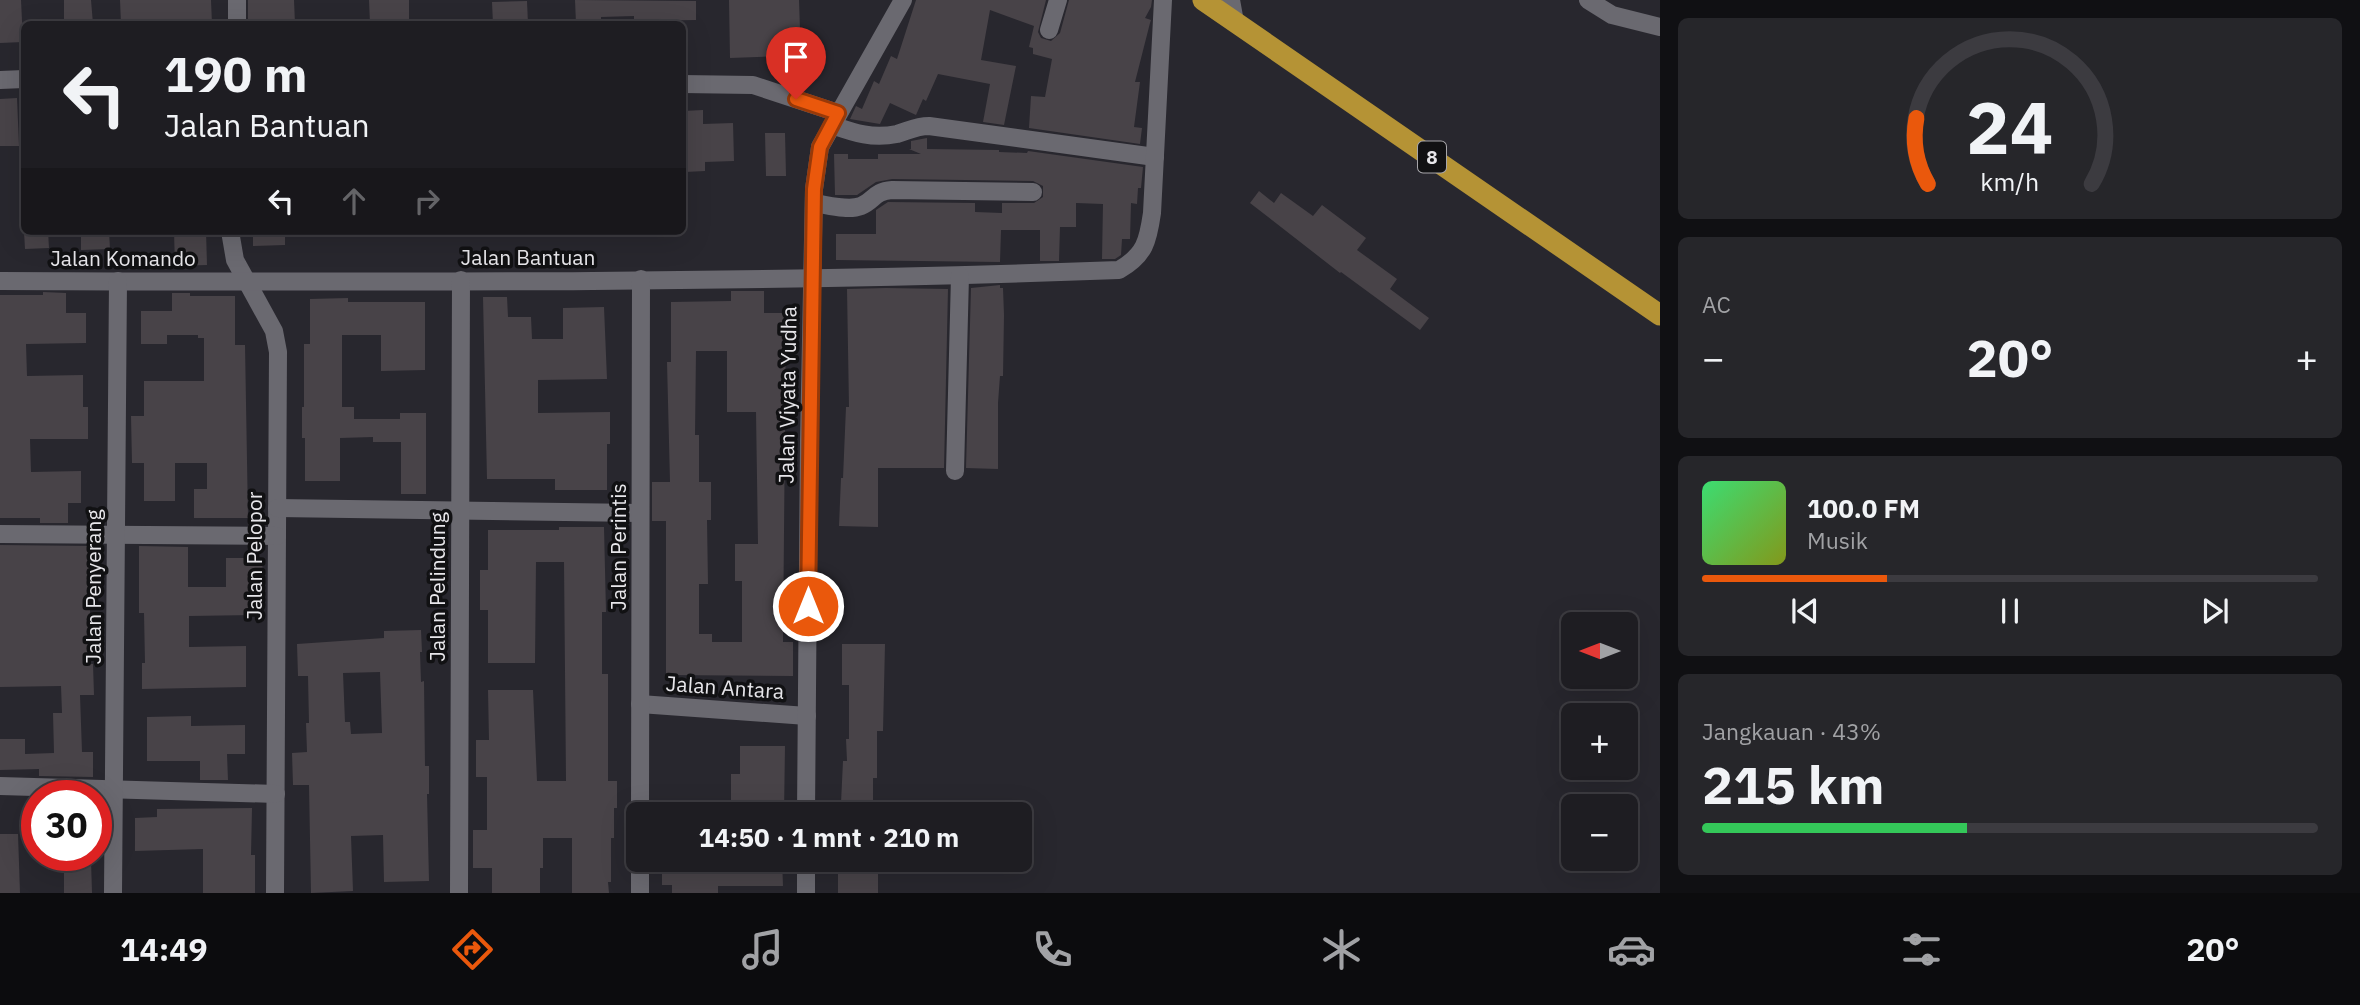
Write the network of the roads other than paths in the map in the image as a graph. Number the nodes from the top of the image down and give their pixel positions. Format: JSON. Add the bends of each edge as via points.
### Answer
{"nodes":[{"id":1,"x":237,"y":0,"type":"edge"},
{"id":2,"x":903,"y":0,"type":"edge"},
{"id":3,"x":1058,"y":0,"type":"edge"},
{"id":4,"x":1163,"y":0,"type":"edge"},
{"id":5,"x":1203,"y":0,"type":"edge"},
{"id":6,"x":1231,"y":0,"type":"edge"},
{"id":7,"x":1588,"y":0,"type":"edge"},
{"id":8,"x":237,"y":21,"type":"edge"},
{"id":9,"x":1235,"y":22,"type":"junction"},
{"id":10,"x":1660,"y":27,"type":"edge"},
{"id":11,"x":1049,"y":30,"type":"dead end"},
{"id":12,"x":21,"y":79,"type":"edge"},
{"id":13,"x":0,"y":80,"type":"edge"},
{"id":14,"x":686,"y":84,"type":"edge"},
{"id":15,"x":835,"y":119,"type":"junction"},
{"id":16,"x":1155,"y":157,"type":"junction"},
{"id":17,"x":1033,"y":192,"type":"dead end"},
{"id":18,"x":814,"y":203,"type":"junction"},
{"id":19,"x":231,"y":235,"type":"edge"},
{"id":20,"x":960,"y":276,"type":"junction"},
{"id":21,"x":812,"y":278,"type":"junction"},
{"id":22,"x":641,"y":279,"type":"junction"},
{"id":23,"x":0,"y":281,"type":"edge"},
{"id":24,"x":118,"y":281,"type":"junction"},
{"id":25,"x":245,"y":281,"type":"junction"},
{"id":26,"x":461,"y":281,"type":"junction"},
{"id":27,"x":1660,"y":315,"type":"edge"},
{"id":28,"x":955,"y":471,"type":"dead end"},
{"id":29,"x":277,"y":508,"type":"junction"},
{"id":30,"x":460,"y":511,"type":"junction"},
{"id":31,"x":640,"y":513,"type":"junction"},
{"id":32,"x":0,"y":534,"type":"edge"},
{"id":33,"x":116,"y":534,"type":"junction"},
{"id":34,"x":277,"y":536,"type":"junction"},
{"id":35,"x":640,"y":704,"type":"junction"},
{"id":36,"x":807,"y":716,"type":"junction"},
{"id":37,"x":0,"y":786,"type":"edge"},
{"id":38,"x":114,"y":789,"type":"junction"},
{"id":39,"x":276,"y":794,"type":"junction"},
{"id":40,"x":640,"y":802,"type":"edge"},
{"id":41,"x":806,"y":802,"type":"edge"},
{"id":42,"x":640,"y":872,"type":"edge"},
{"id":43,"x":806,"y":872,"type":"edge"},
{"id":44,"x":113,"y":893,"type":"edge"},
{"id":45,"x":275,"y":893,"type":"edge"},
{"id":46,"x":459,"y":893,"type":"edge"},
{"id":47,"x":640,"y":893,"type":"edge"},
{"id":48,"x":806,"y":893,"type":"edge"}],
"edges":[{"from":1,"to":8,"type":"street"},
{"from":2,"to":15,"type":"street","name":"Jalan Viyata Yudha"},
{"from":3,"to":11,"type":"street"},
{"from":4,"to":16,"type":"street","name":"Jalan Bantuan"},
{"from":5,"to":9,"type":"highway","number":"8"},
{"from":6,"to":9,"type":"street"},
{"from":7,"to":10,"type":"street","via":[[1612,15]]},
{"from":9,"to":27,"type":"highway","number":"8"},
{"from":12,"to":13,"type":"street"},
{"from":14,"to":15,"type":"street","via":[[753,85]]},
{"from":15,"to":16,"type":"street","via":[[870,137],[929,126]]},
{"from":15,"to":18,"type":"street","name":"Jalan Viyata Yudha","via":[[820,147]]},
{"from":16,"to":20,"type":"street","name":"Jalan Bantuan","via":[[1148,238],[1135,261],[1119,270]]},
{"from":17,"to":18,"type":"street","via":[[892,190],[854,208]]},
{"from":18,"to":21,"type":"street","name":"Jalan Viyata Yudha"},
{"from":19,"to":25,"type":"street","name":"Jalan Pelopor","via":[[234,260]]},
{"from":20,"to":21,"type":"street","name":"Jalan Bantuan"},
{"from":20,"to":28,"type":"street"},
{"from":21,"to":22,"type":"street","name":"Jalan Bantuan"},
{"from":21,"to":36,"type":"street","name":"Jalan Viyata Yudha"},
{"from":22,"to":26,"type":"street","name":"Jalan Bantuan"},
{"from":22,"to":31,"type":"street","name":"Jalan Perintis"},
{"from":23,"to":24,"type":"street","name":"Jalan Komando"},
{"from":24,"to":25,"type":"street","name":"Jalan Komando"},
{"from":24,"to":33,"type":"street","name":"Jalan Penyerang"},
{"from":25,"to":26,"type":"street","name":"Jalan Bantuan"},
{"from":25,"to":29,"type":"street","name":"Jalan Pelopor","via":[[274,331],[278,352]]},
{"from":26,"to":30,"type":"street","name":"Jalan Pelindung"},
{"from":29,"to":30,"type":"street"},
{"from":29,"to":34,"type":"street","name":"Jalan Pelopor"},
{"from":30,"to":31,"type":"street"},
{"from":30,"to":46,"type":"street","name":"Jalan Pelindung"},
{"from":31,"to":35,"type":"street","name":"Jalan Perintis"},
{"from":32,"to":33,"type":"street"},
{"from":33,"to":34,"type":"street"},
{"from":33,"to":38,"type":"street","name":"Jalan Penyerang"},
{"from":34,"to":39,"type":"street","name":"Jalan Pelopor"},
{"from":35,"to":36,"type":"street","name":"Jalan Antara"},
{"from":35,"to":40,"type":"street","name":"Jalan Perintis"},
{"from":36,"to":41,"type":"street","name":"Jalan Viyata Yudha"},
{"from":37,"to":38,"type":"street"},
{"from":38,"to":39,"type":"street"},
{"from":38,"to":44,"type":"street","name":"Jalan Penyerang"},
{"from":39,"to":45,"type":"street","name":"Jalan Pelopor"},
{"from":42,"to":47,"type":"street"},
{"from":43,"to":48,"type":"street"}]}
